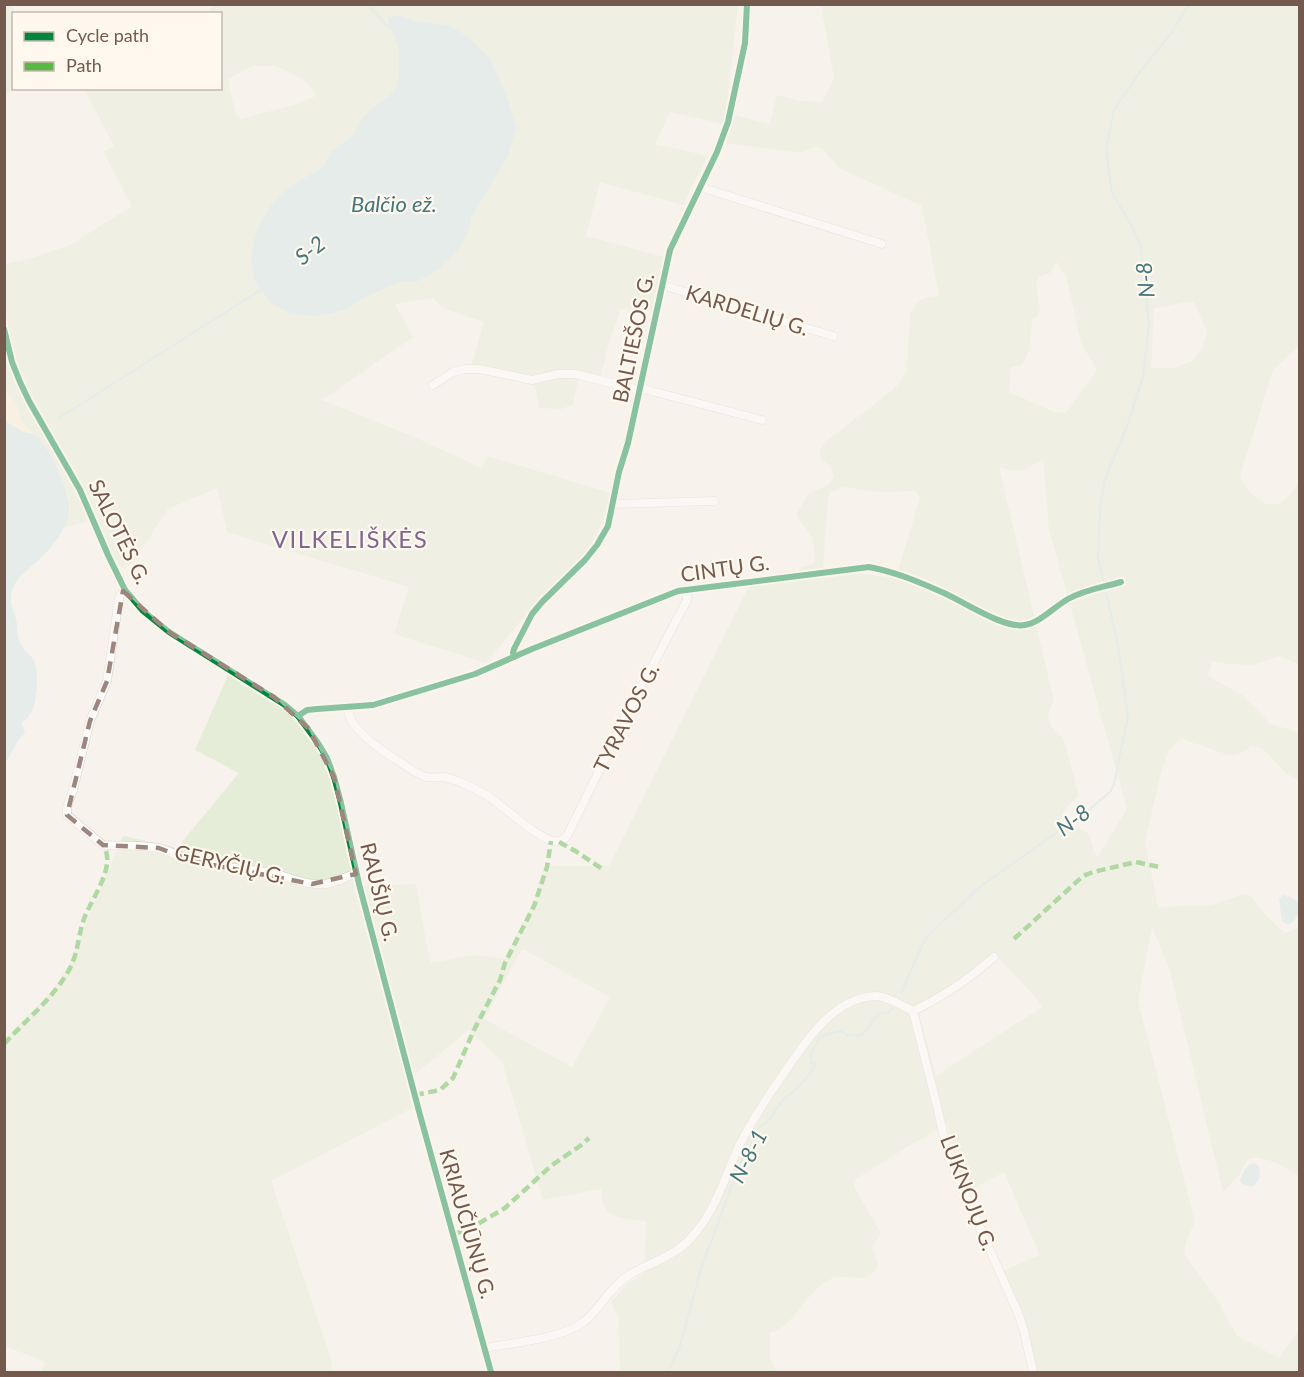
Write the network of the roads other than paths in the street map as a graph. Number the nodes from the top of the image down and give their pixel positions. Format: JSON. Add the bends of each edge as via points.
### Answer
{"nodes":[{"id":1,"x":747,"y":4,"type":"edge"},
{"id":2,"x":700,"y":187,"type":"junction"},
{"id":3,"x":882,"y":244,"type":"dead end"},
{"id":4,"x":662,"y":285,"type":"junction"},
{"id":5,"x":4,"y":329,"type":"edge"},
{"id":6,"x":833,"y":336,"type":"dead end"},
{"id":7,"x":433,"y":385,"type":"dead end"},
{"id":8,"x":640,"y":389,"type":"junction"},
{"id":9,"x":762,"y":420,"type":"dead end"},
{"id":10,"x":714,"y":501,"type":"dead end"},
{"id":11,"x":613,"y":504,"type":"junction"},
{"id":12,"x":1121,"y":582,"type":"dead end"},
{"id":13,"x":125,"y":590,"type":"junction"},
{"id":14,"x":687,"y":590,"type":"junction"},
{"id":15,"x":514,"y":657,"type":"junction"},
{"id":16,"x":348,"y":706,"type":"junction"},
{"id":17,"x":298,"y":716,"type":"junction"},
{"id":18,"x":357,"y":874,"type":"junction"},
{"id":19,"x":994,"y":957,"type":"dead end"},
{"id":20,"x":913,"y":1011,"type":"junction"},
{"id":21,"x":412,"y":1084,"type":"joint"},
{"id":22,"x":485,"y":1348,"type":"junction"},
{"id":23,"x":491,"y":1372,"type":"edge"},
{"id":24,"x":1032,"y":1372,"type":"edge"}],
"edges":[{"from":1,"to":2,"type":"street","name":"BALTIEŠOS G.","via":[[745,43],[728,122]]},
{"from":2,"to":3,"type":"street"},
{"from":2,"to":4,"type":"street","name":"BALTIEŠOS G.","via":[[670,250]]},
{"from":4,"to":6,"type":"street","name":"KARDELIŲ G."},
{"from":4,"to":8,"type":"street","name":"BALTIEŠOS G."},
{"from":5,"to":13,"type":"street","name":"SALOTĖS G.","via":[[20,382],[80,490]]},
{"from":7,"to":8,"type":"street","via":[[453,372],[479,369],[532,380],[575,374]]},
{"from":8,"to":9,"type":"street"},
{"from":8,"to":11,"type":"street","name":"BALTIEŠOS G."},
{"from":10,"to":11,"type":"street"},
{"from":11,"to":15,"type":"street","name":"BALTIEŠOS G.","via":[[608,526],[597,545],[532,614],[514,649]]},
{"from":12,"to":14,"type":"street","name":"CINTŲ G.","via":[[1079,593],[1028,624],[1017,626],[900,574],[869,567]]},
{"from":13,"to":17,"type":"street","name":"SALOTĖS G.","via":[[169,633]]},
{"from":13,"to":18,"type":"street","name":"GERYČIŲ G.","via":[[119,599],[107,681],[90,721],[67,807],[69,818],[103,845],[159,848],[192,861],[312,884],[326,884]]},
{"from":14,"to":15,"type":"street","name":"CINTŲ G."},
{"from":14,"to":16,"type":"street","name":"TYRAVOS G.","via":[[687,600],[567,836],[559,842],[537,832],[488,796],[452,779],[421,775],[382,750],[356,728]]},
{"from":15,"to":16,"type":"street","name":"CINTŲ G.","via":[[475,674],[386,702]]},
{"from":16,"to":17,"type":"street","name":"CINTŲ G.","via":[[307,710]]},
{"from":17,"to":18,"type":"street","name":"RAUŠIŲ G.","via":[[327,758]]},
{"from":18,"to":21,"type":"street","name":"RAUŠIŲ G."},
{"from":19,"to":20,"type":"street","via":[[955,989]]},
{"from":20,"to":22,"type":"street","via":[[875,996],[849,1003],[825,1020],[755,1115],[714,1205],[690,1240],[627,1276],[580,1324],[549,1337]]},
{"from":20,"to":24,"type":"street","name":"LUKNOJŲ G.","via":[[948,1156],[1017,1313]]},
{"from":21,"to":22,"type":"street","name":"KRIAUČIŪNŲ G."},
{"from":22,"to":23,"type":"street","name":"KRIAUČIŪNŲ G."}]}
